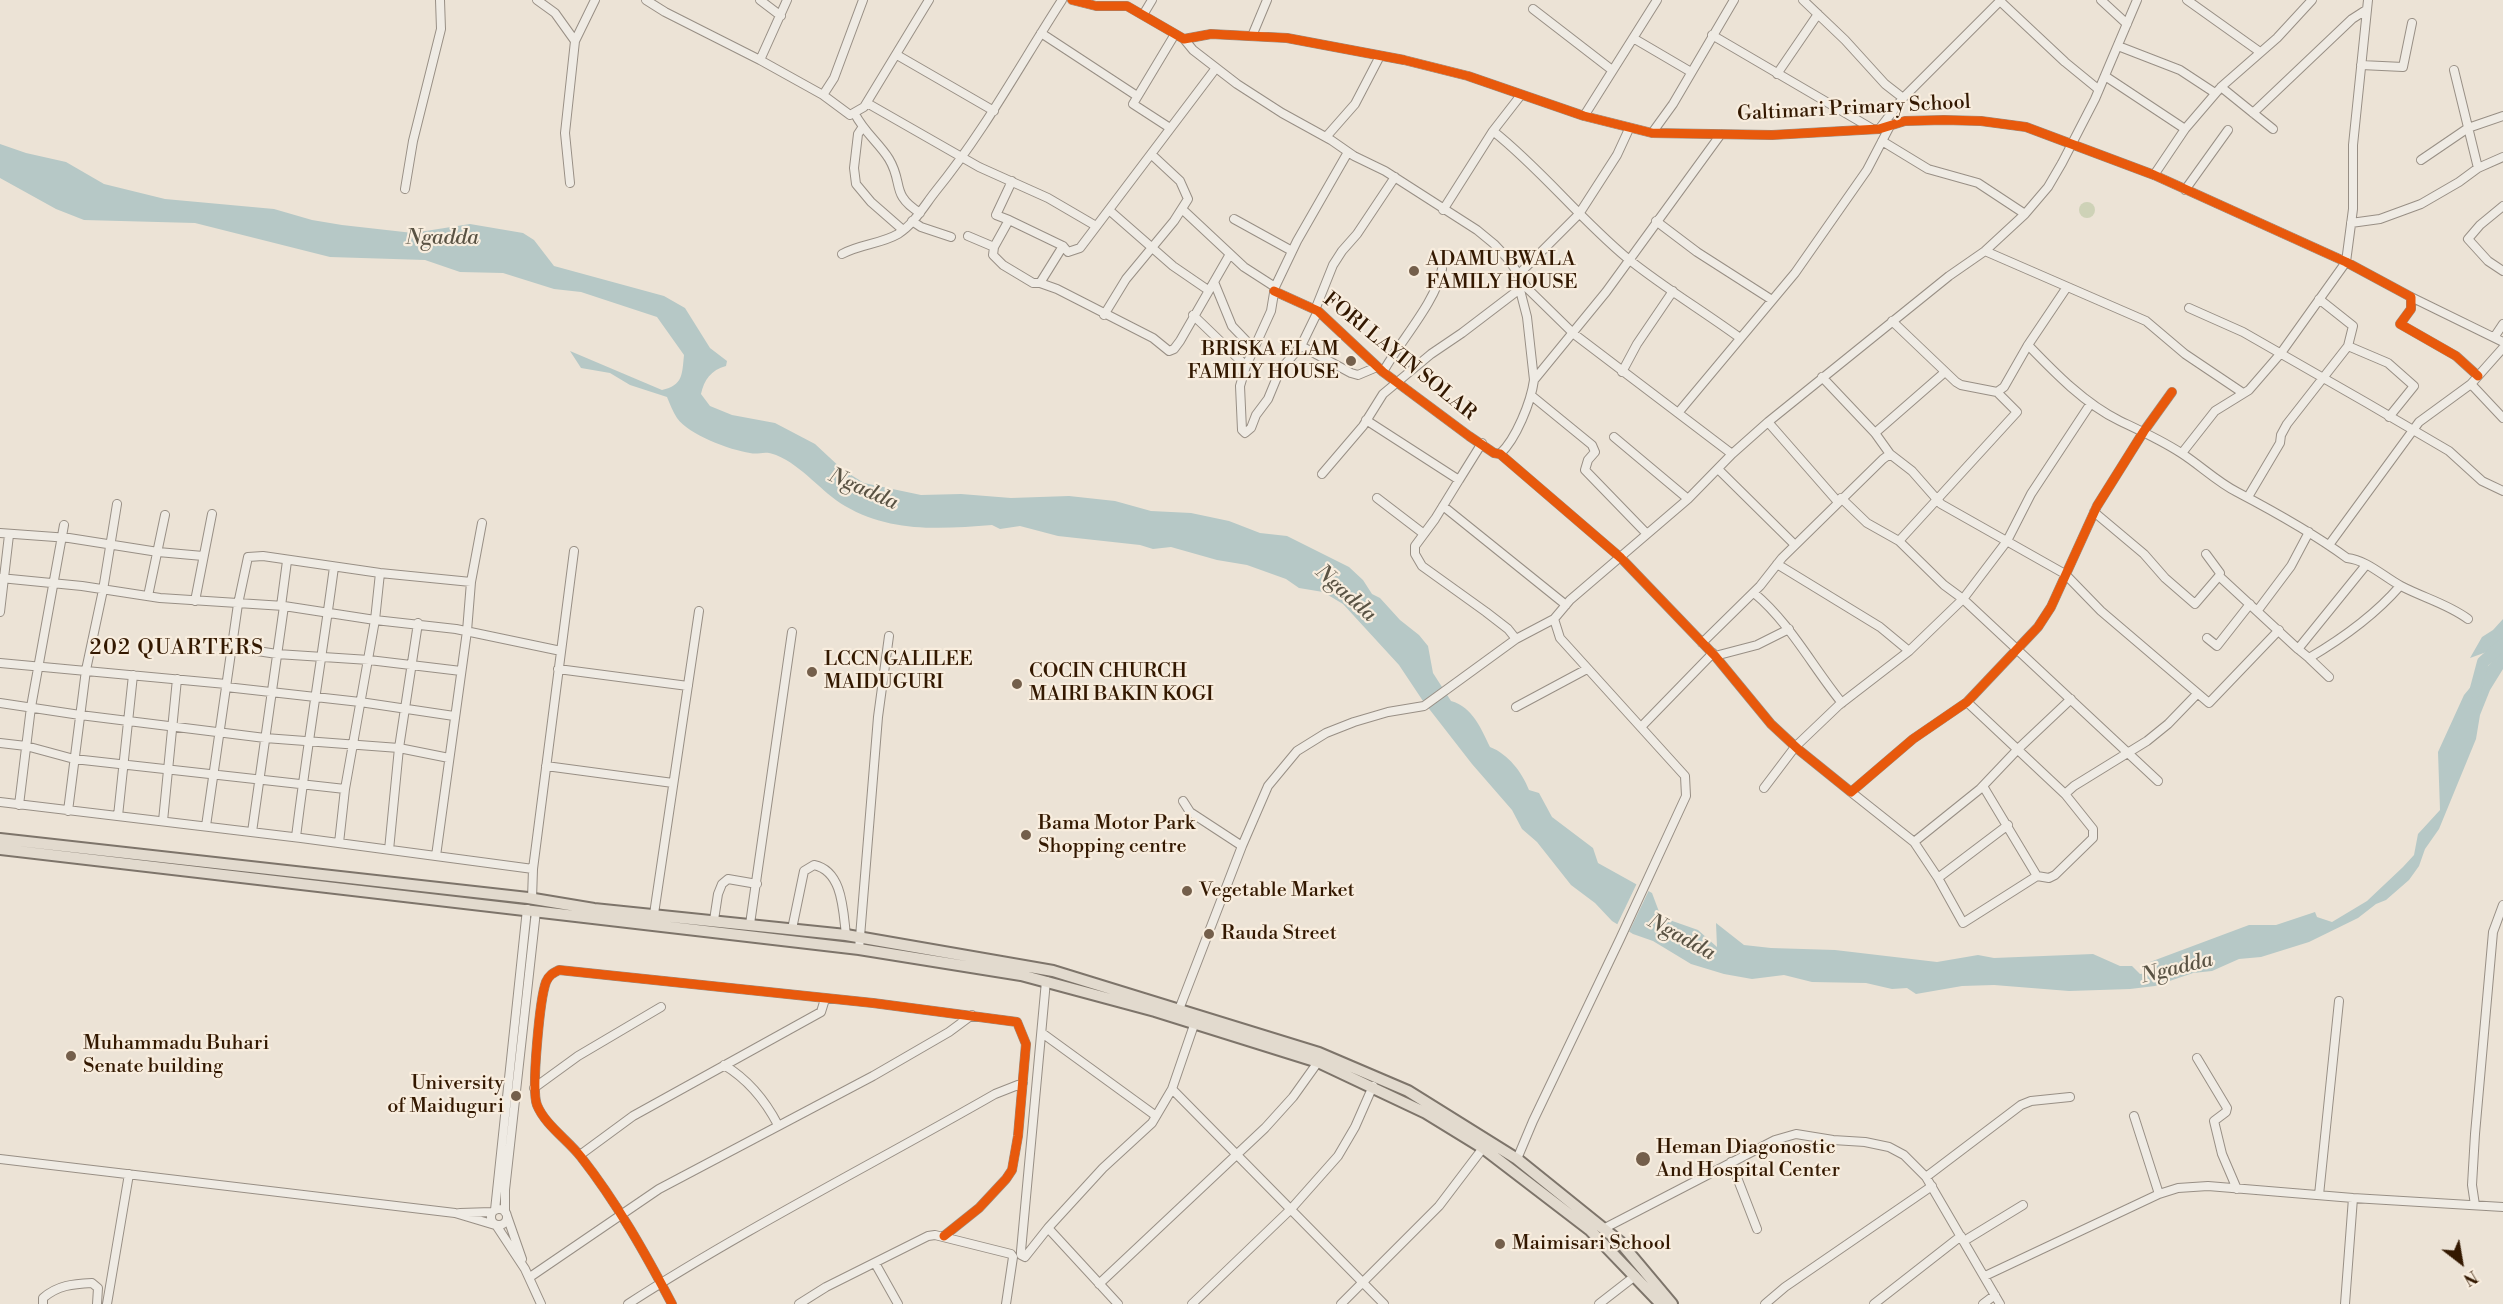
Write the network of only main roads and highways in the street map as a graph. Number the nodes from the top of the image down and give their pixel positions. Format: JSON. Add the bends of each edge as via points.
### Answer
{"nodes":[{"id":1,"x":0,"y":839,"type":"edge"},
{"id":2,"x":0,"y":849,"type":"edge"},
{"id":3,"x":532,"y":906,"type":"junction"},
{"id":4,"x":1098,"y":990,"type":"junction"},
{"id":5,"x":1178,"y":1013,"type":"junction"},
{"id":6,"x":1293,"y":1049,"type":"junction"},
{"id":7,"x":1653,"y":1289,"type":"junction"},
{"id":8,"x":1661,"y":1304,"type":"edge"},
{"id":9,"x":1672,"y":1304,"type":"edge"}],
"edges":[{"from":1,"to":3,"type":"highway"},
{"from":2,"to":3,"type":"highway"},
{"from":3,"to":4,"type":"highway","via":[[859,949]]},
{"from":3,"to":4,"type":"highway","via":[[654,914],[860,937],[1053,971]]},
{"from":4,"to":5,"type":"highway"},
{"from":5,"to":6,"type":"highway"},
{"from":5,"to":6,"type":"highway","via":[[1195,1022]]},
{"from":6,"to":7,"type":"highway","via":[[1426,1113],[1483,1149],[1590,1230]]},
{"from":6,"to":7,"type":"highway","via":[[1408,1091],[1517,1159],[1620,1242]]},
{"from":7,"to":8,"type":"highway"},
{"from":7,"to":9,"type":"highway"}]}
